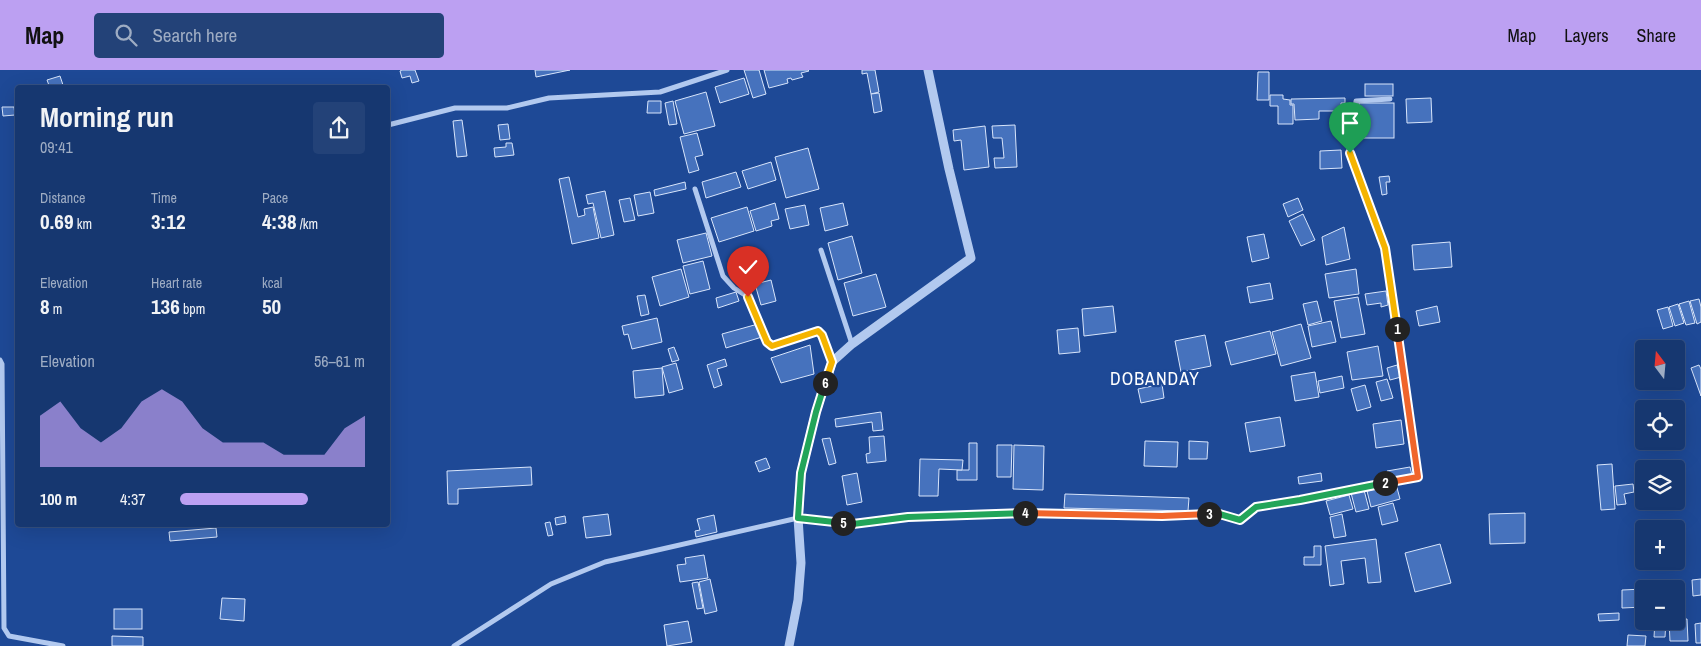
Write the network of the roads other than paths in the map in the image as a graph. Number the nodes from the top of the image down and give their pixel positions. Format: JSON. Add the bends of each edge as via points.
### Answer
{"nodes":[{"id":1,"x":727,"y":70,"type":"edge"},
{"id":2,"x":928,"y":70,"type":"edge"},
{"id":3,"x":1390,"y":99,"type":"dead end"},
{"id":4,"x":390,"y":125,"type":"edge"},
{"id":5,"x":695,"y":189,"type":"dead end"},
{"id":6,"x":821,"y":250,"type":"dead end"},
{"id":7,"x":852,"y":344,"type":"junction"},
{"id":8,"x":0,"y":360,"type":"edge"},
{"id":9,"x":832,"y":362,"type":"junction"},
{"id":10,"x":798,"y":518,"type":"junction"},
{"id":11,"x":53,"y":646,"type":"edge"},
{"id":12,"x":62,"y":646,"type":"edge"},
{"id":13,"x":454,"y":646,"type":"edge"},
{"id":14,"x":789,"y":646,"type":"edge"}],
"edges":[{"from":1,"to":4,"type":"street","via":[[660,92],[549,98],[507,108],[455,108]]},
{"from":2,"to":7,"type":"street","via":[[972,258]]},
{"from":3,"to":10,"type":"street","via":[[1356,101],[1350,153],[1385,248],[1418,477],[1256,507],[1240,520],[1216,513],[1162,516],[1038,513],[908,517],[853,524]]},
{"from":5,"to":9,"type":"street","via":[[723,276],[748,297],[767,342],[772,346],[818,331]]},
{"from":6,"to":7,"type":"street"},
{"from":7,"to":9,"type":"street"},
{"from":8,"to":11,"type":"street","via":[[4,628],[9,636]]},
{"from":9,"to":10,"type":"street","via":[[801,473]]},
{"from":10,"to":13,"type":"street","via":[[605,562],[551,584]]},
{"from":10,"to":14,"type":"street","via":[[801,563]]},
{"from":11,"to":12,"type":"street"}]}
